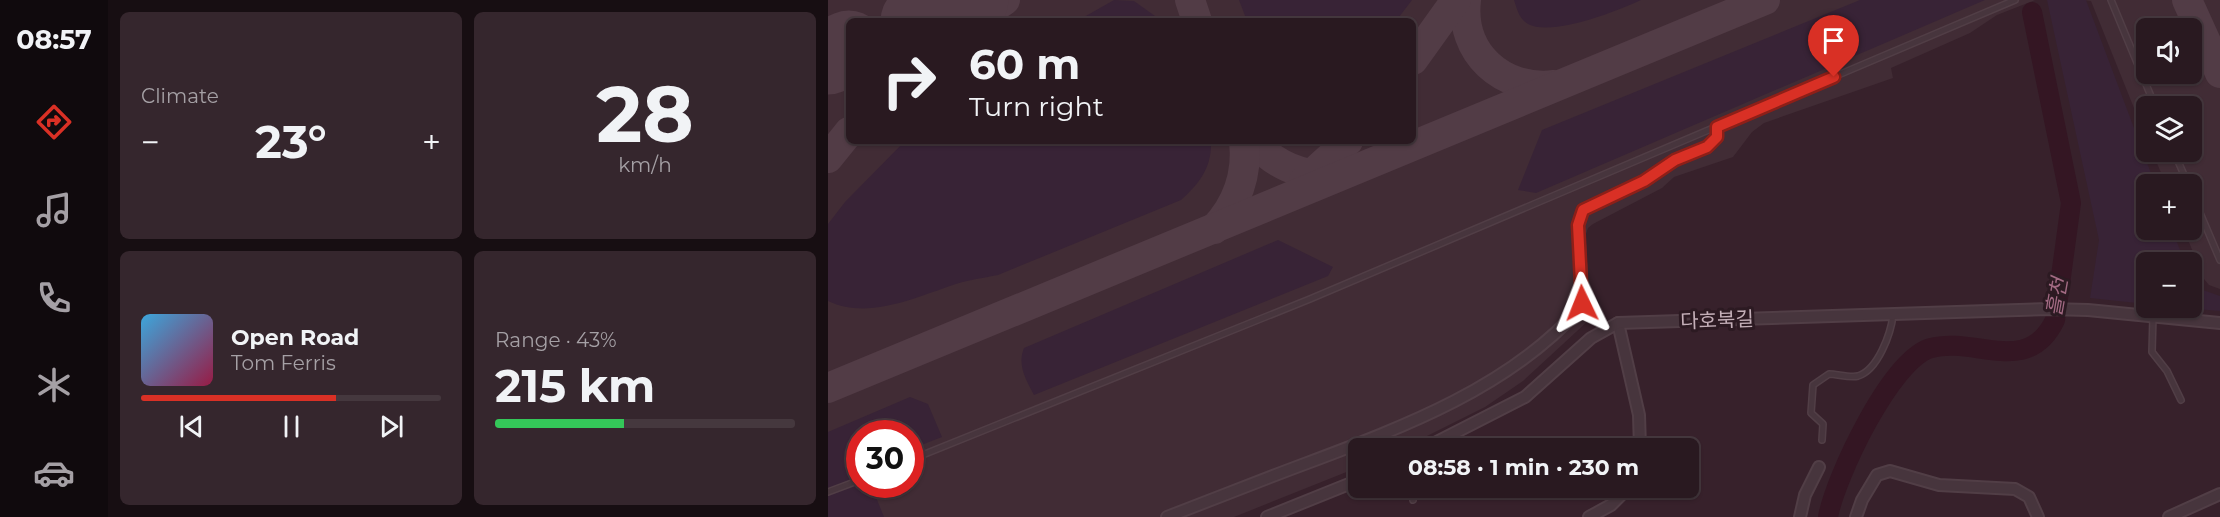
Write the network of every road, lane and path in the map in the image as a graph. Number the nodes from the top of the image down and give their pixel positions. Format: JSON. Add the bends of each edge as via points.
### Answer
{"nodes":[{"id":1,"x":2015,"y":0,"type":"edge"},
{"id":2,"x":2110,"y":0,"type":"edge"},
{"id":3,"x":2151,"y":96,"type":"edge"},
{"id":4,"x":1717,"y":127,"type":"junction"},
{"id":5,"x":2202,"y":218,"type":"edge"},
{"id":6,"x":2220,"y":260,"type":"edge"},
{"id":7,"x":2136,"y":314,"type":"edge"},
{"id":8,"x":1893,"y":315,"type":"junction"},
{"id":9,"x":2153,"y":318,"type":"edge"},
{"id":10,"x":2172,"y":318,"type":"edge"},
{"id":11,"x":1618,"y":323,"type":"junction"},
{"id":12,"x":2220,"y":323,"type":"edge"},
{"id":13,"x":2181,"y":400,"type":"dead end"},
{"id":14,"x":1445,"y":438,"type":"edge"},
{"id":15,"x":1640,"y":438,"type":"edge"},
{"id":16,"x":1822,"y":440,"type":"dead end"},
{"id":17,"x":924,"y":454,"type":"edge"},
{"id":18,"x":1819,"y":467,"type":"dead end"},
{"id":19,"x":1348,"y":484,"type":"edge"},
{"id":20,"x":846,"y":485,"type":"edge"},
{"id":21,"x":828,"y":492,"type":"edge"},
{"id":22,"x":2220,"y":494,"type":"edge"},
{"id":23,"x":1618,"y":498,"type":"edge"},
{"id":24,"x":1167,"y":517,"type":"edge"},
{"id":25,"x":1267,"y":517,"type":"edge"},
{"id":26,"x":1589,"y":517,"type":"edge"},
{"id":27,"x":1800,"y":517,"type":"edge"},
{"id":28,"x":1856,"y":517,"type":"edge"},
{"id":29,"x":2038,"y":517,"type":"edge"},
{"id":30,"x":2169,"y":517,"type":"edge"}],
"edges":[{"from":1,"to":4,"type":"lane"},
{"from":2,"to":3,"type":"lane"},
{"from":4,"to":17,"type":"lane","via":[[1310,299]]},
{"from":4,"to":24,"type":"street","via":[[1717,137],[1707,147],[1583,210],[1578,225],[1580,308],[1510,368],[1479,388],[1351,448]]},
{"from":5,"to":6,"type":"lane"},
{"from":7,"to":8,"type":"street","name":"다호북길","via":[[2049,309]]},
{"from":8,"to":11,"type":"street","name":"다호북길"},
{"from":8,"to":16,"type":"lane","via":[[1890,337],[1869,369],[1857,376],[1829,374],[1814,385],[1811,413],[1823,424]]},
{"from":9,"to":13,"type":"lane","via":[[2152,352],[2167,371]]},
{"from":10,"to":12,"type":"street"},
{"from":11,"to":14,"type":"street","name":"다호북길","via":[[1591,338],[1525,397]]},
{"from":11,"to":15,"type":"street","via":[[1639,415]]},
{"from":18,"to":27,"type":"street","via":[[1805,495]]},
{"from":19,"to":25,"type":"street"},
{"from":20,"to":21,"type":"lane"},
{"from":22,"to":30,"type":"street"},
{"from":23,"to":26,"type":"street"},
{"from":28,"to":29,"type":"street","via":[[1877,475],[1890,471],[1939,485],[2015,489],[2029,497]]}]}
